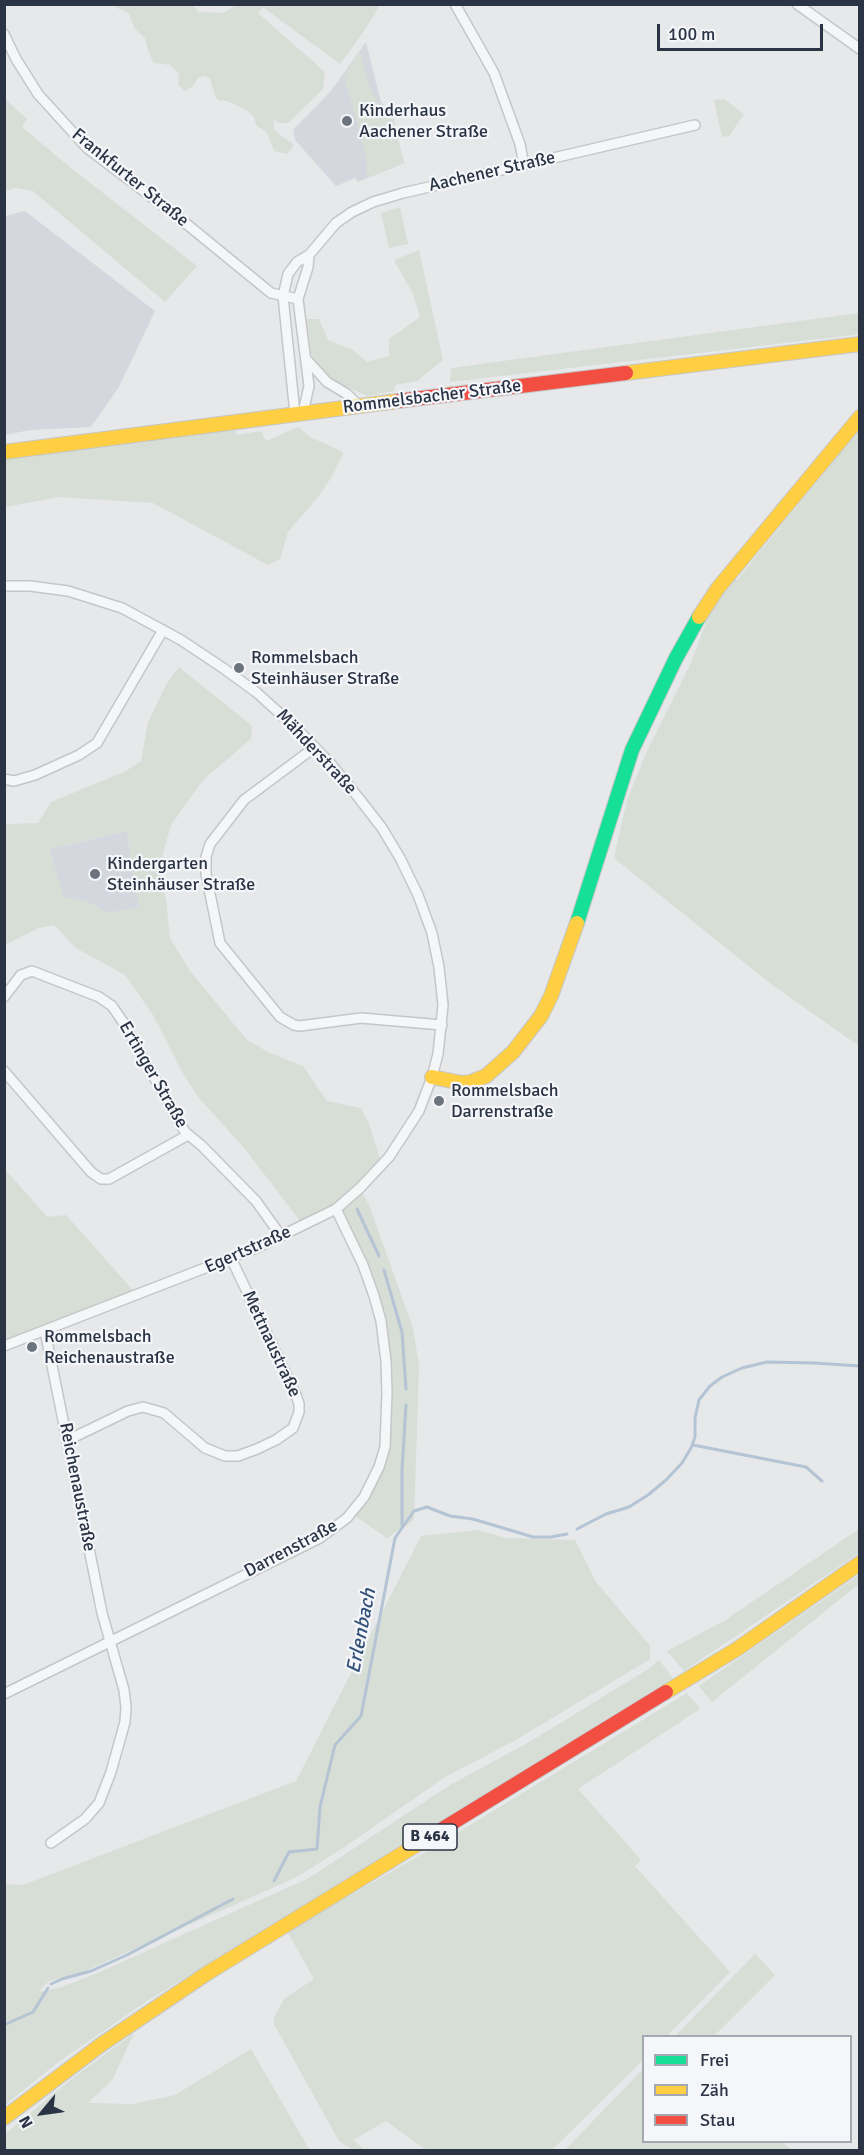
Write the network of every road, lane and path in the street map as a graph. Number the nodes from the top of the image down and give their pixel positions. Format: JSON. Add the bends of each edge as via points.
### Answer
{"nodes":[{"id":1,"x":455,"y":4,"type":"edge"},
{"id":2,"x":797,"y":4,"type":"edge"},
{"id":3,"x":4,"y":34,"type":"edge"},
{"id":4,"x":860,"y":49,"type":"edge"},
{"id":5,"x":695,"y":125,"type":"dead end"},
{"id":6,"x":524,"y":165,"type":"junction"},
{"id":7,"x":309,"y":255,"type":"junction"},
{"id":8,"x":283,"y":296,"type":"junction"},
{"id":9,"x":298,"y":299,"type":"junction"},
{"id":10,"x":860,"y":344,"type":"edge"},
{"id":11,"x":306,"y":358,"type":"junction"},
{"id":12,"x":359,"y":406,"type":"junction"},
{"id":13,"x":299,"y":414,"type":"junction"},
{"id":14,"x":860,"y":417,"type":"edge"},
{"id":15,"x":4,"y":452,"type":"edge"},
{"id":16,"x":4,"y":586,"type":"edge"},
{"id":17,"x":163,"y":630,"type":"junction"},
{"id":18,"x":315,"y":747,"type":"junction"},
{"id":19,"x":4,"y":779,"type":"edge"},
{"id":20,"x":4,"y":997,"type":"edge"},
{"id":21,"x":442,"y":1025,"type":"junction"},
{"id":22,"x":4,"y":1071,"type":"edge"},
{"id":23,"x":432,"y":1077,"type":"junction"},
{"id":24,"x":188,"y":1135,"type":"junction"},
{"id":25,"x":336,"y":1209,"type":"junction"},
{"id":26,"x":281,"y":1236,"type":"junction"},
{"id":27,"x":231,"y":1258,"type":"junction"},
{"id":28,"x":45,"y":1331,"type":"junction"},
{"id":29,"x":4,"y":1346,"type":"edge"},
{"id":30,"x":68,"y":1440,"type":"junction"},
{"id":31,"x":860,"y":1563,"type":"edge"},
{"id":32,"x":109,"y":1642,"type":"junction"},
{"id":33,"x":5,"y":1690,"type":"edge"},
{"id":34,"x":51,"y":1843,"type":"dead end"},
{"id":35,"x":4,"y":2118,"type":"edge"}],
"edges":[{"from":1,"to":6,"type":"street","via":[[494,73]]},
{"from":2,"to":4,"type":"street"},
{"from":3,"to":8,"type":"street","name":"Frankfurter Straße","via":[[38,94],[87,148],[272,293]]},
{"from":5,"to":6,"type":"street","name":"Aachener Straße"},
{"from":6,"to":7,"type":"street","name":"Aachener Straße","via":[[403,193],[359,208],[336,223]]},
{"from":7,"to":8,"type":"street","name":"Aachener Straße","via":[[288,274]]},
{"from":7,"to":9,"type":"street","name":"Aachener Straße"},
{"from":8,"to":9,"type":"street","name":"Frankfurter Straße"},
{"from":8,"to":13,"type":"street"},
{"from":9,"to":11,"type":"street"},
{"from":10,"to":12,"type":"main road","name":"Rommelsbacher Straße"},
{"from":11,"to":12,"type":"street","via":[[327,382]]},
{"from":11,"to":13,"type":"street","via":[[309,386]]},
{"from":12,"to":13,"type":"main road","name":"Rommelsbacher Straße"},
{"from":13,"to":15,"type":"main road","name":"Rommelsbacher Straße"},
{"from":14,"to":23,"type":"main road","via":[[718,588],[690,631],[632,750],[564,963],[541,1016],[513,1052],[486,1076],[462,1083]]},
{"from":16,"to":17,"type":"street","name":"Mähderstraße","via":[[79,594],[122,608]]},
{"from":17,"to":18,"type":"street","name":"Mähderstraße","via":[[243,682]]},
{"from":17,"to":19,"type":"street","via":[[97,743],[35,775],[14,781]]},
{"from":18,"to":21,"type":"street","name":"Mähderstraße","via":[[381,828],[412,882],[435,944],[442,990]]},
{"from":18,"to":21,"type":"street","via":[[244,800],[210,844],[206,874],[220,943],[280,1017],[294,1025],[361,1018]]},
{"from":20,"to":24,"type":"street","name":"Ertinger Straße","via":[[21,975],[32,971],[107,1002],[120,1016]]},
{"from":21,"to":23,"type":"street","name":"Mähderstraße"},
{"from":22,"to":24,"type":"street","via":[[91,1173],[101,1179],[109,1179]]},
{"from":23,"to":25,"type":"street","name":"Egertstraße","via":[[419,1111],[395,1149]]},
{"from":24,"to":26,"type":"street","name":"Ertinger Straße","via":[[256,1201]]},
{"from":25,"to":26,"type":"street","name":"Egertstraße"},
{"from":25,"to":32,"type":"street","name":"Darrenstraße","via":[[366,1272],[381,1321],[387,1393],[385,1447],[371,1487],[352,1514],[320,1538]]},
{"from":26,"to":27,"type":"street","name":"Egertstraße"},
{"from":27,"to":28,"type":"street","name":"Egertstraße"},
{"from":27,"to":30,"type":"street","name":"Mettnaustraße","via":[[296,1395],[299,1412],[293,1428],[258,1449],[225,1456],[205,1448],[164,1413],[143,1407]]},
{"from":28,"to":29,"type":"street","name":"Egertstraße"},
{"from":28,"to":30,"type":"street","name":"Reichenaustraße"},
{"from":30,"to":32,"type":"street","name":"Reichenaustraße"},
{"from":31,"to":35,"type":"main road","number":"B 464","via":[[737,1649],[206,1974],[102,2044]]},
{"from":32,"to":33,"type":"street","name":"Darrenstraße"},
{"from":32,"to":34,"type":"street","name":"Reichenaustraße","via":[[126,1707],[111,1772],[104,1795],[93,1811]]}]}
